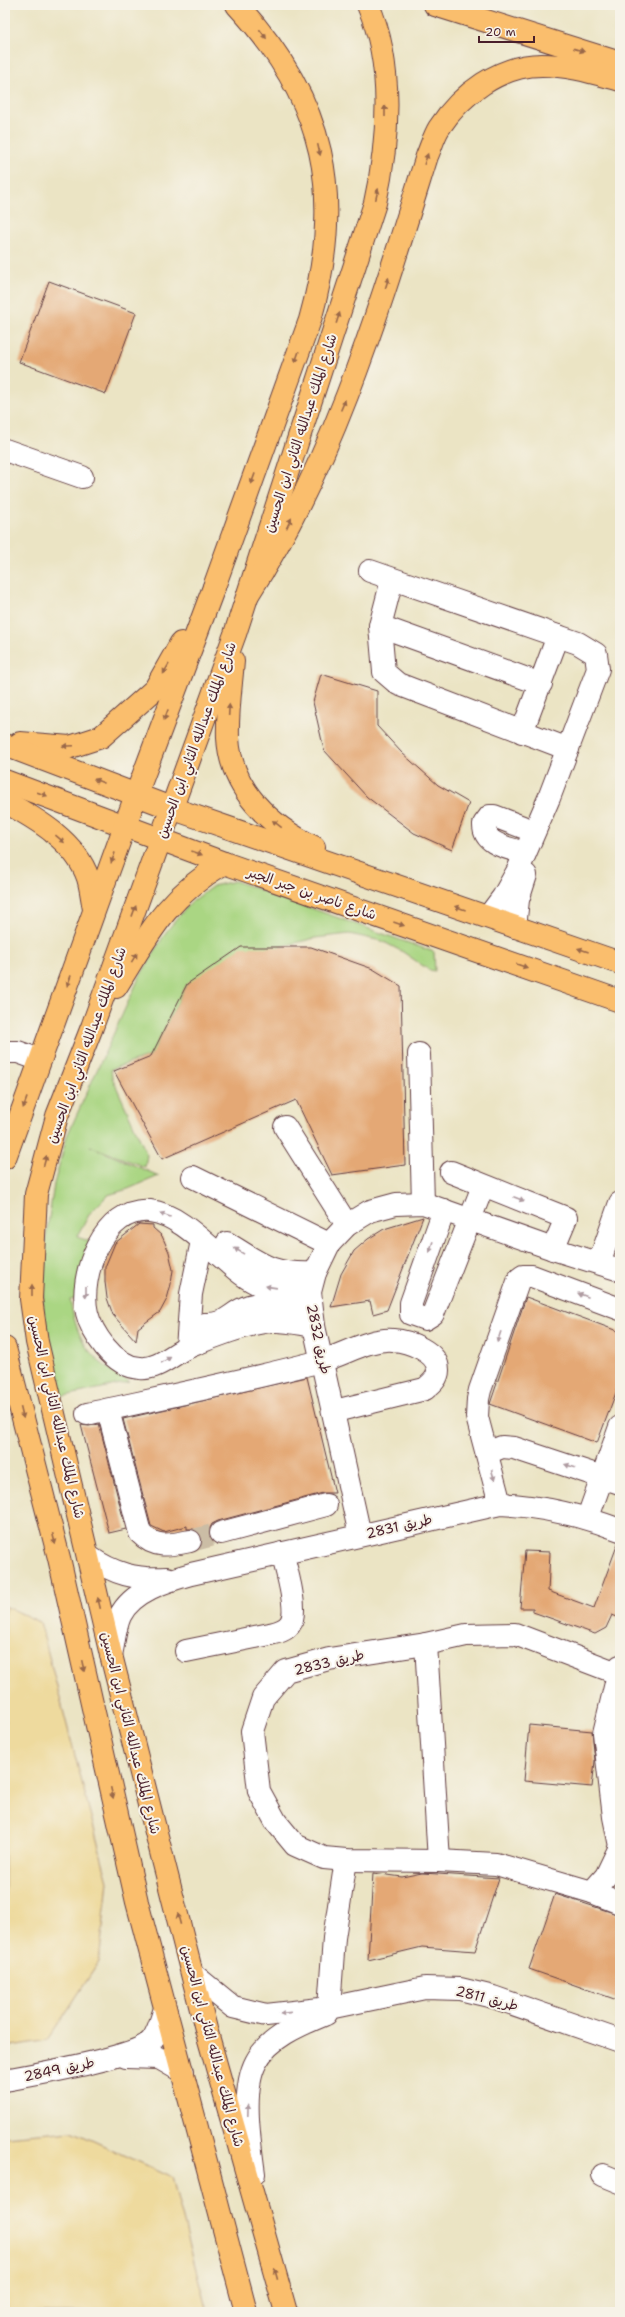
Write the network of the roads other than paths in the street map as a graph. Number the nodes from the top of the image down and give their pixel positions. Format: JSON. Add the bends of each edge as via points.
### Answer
{"nodes":[{"id":1,"x":237,"y":5,"type":"edge"},
{"id":2,"x":368,"y":5,"type":"edge"},
{"id":3,"x":435,"y":5,"type":"edge"},
{"id":4,"x":620,"y":63,"type":"edge"},
{"id":5,"x":620,"y":80,"type":"edge"},
{"id":6,"x":5,"y":450,"type":"edge"},
{"id":7,"x":82,"y":477,"type":"dead end"},
{"id":8,"x":370,"y":571,"type":"dead end"},
{"id":9,"x":392,"y":580,"type":"junction"},
{"id":10,"x":214,"y":587,"type":"junction"},
{"id":11,"x":249,"y":593,"type":"junction"},
{"id":12,"x":380,"y":626,"type":"junction"},
{"id":13,"x":235,"y":634,"type":"junction"},
{"id":14,"x":558,"y":636,"type":"junction"},
{"id":15,"x":541,"y":684,"type":"junction"},
{"id":16,"x":522,"y":732,"type":"junction"},
{"id":17,"x":5,"y":740,"type":"edge"},
{"id":18,"x":5,"y":744,"type":"edge"},
{"id":19,"x":568,"y":749,"type":"junction"},
{"id":20,"x":5,"y":781,"type":"edge"},
{"id":21,"x":136,"y":795,"type":"junction"},
{"id":22,"x":549,"y":798,"type":"junction"},
{"id":23,"x":5,"y":802,"type":"edge"},
{"id":24,"x":171,"y":808,"type":"junction"},
{"id":25,"x":125,"y":826,"type":"junction"},
{"id":26,"x":533,"y":831,"type":"junction"},
{"id":27,"x":160,"y":839,"type":"junction"},
{"id":28,"x":525,"y":853,"type":"junction"},
{"id":29,"x":224,"y":863,"type":"junction"},
{"id":30,"x":385,"y":882,"type":"junction"},
{"id":31,"x":94,"y":910,"type":"junction"},
{"id":32,"x":488,"y":917,"type":"junction"},
{"id":33,"x":515,"y":927,"type":"junction"},
{"id":34,"x":620,"y":963,"type":"edge"},
{"id":35,"x":620,"y":1001,"type":"edge"},
{"id":36,"x":92,"y":1027,"type":"junction"},
{"id":37,"x":5,"y":1052,"type":"edge"},
{"id":38,"x":419,"y":1054,"type":"dead end"},
{"id":39,"x":40,"y":1060,"type":"junction"},
{"id":40,"x":285,"y":1127,"type":"dead end"},
{"id":41,"x":5,"y":1158,"type":"edge"},
{"id":42,"x":452,"y":1172,"type":"dead end"},
{"id":43,"x":193,"y":1177,"type":"dead end"},
{"id":44,"x":483,"y":1186,"type":"junction"},
{"id":45,"x":423,"y":1203,"type":"junction"},
{"id":46,"x":444,"y":1210,"type":"junction"},
{"id":47,"x":618,"y":1217,"type":"edge"},
{"id":48,"x":470,"y":1218,"type":"junction"},
{"id":49,"x":347,"y":1225,"type":"junction"},
{"id":50,"x":202,"y":1241,"type":"junction"},
{"id":51,"x":227,"y":1243,"type":"dead end"},
{"id":52,"x":329,"y":1244,"type":"junction"},
{"id":53,"x":553,"y":1249,"type":"junction"},
{"id":54,"x":599,"y":1263,"type":"junction"},
{"id":55,"x":620,"y":1270,"type":"edge"},
{"id":56,"x":313,"y":1301,"type":"junction"},
{"id":57,"x":620,"y":1309,"type":"edge"},
{"id":58,"x":204,"y":1324,"type":"dead end"},
{"id":59,"x":5,"y":1348,"type":"edge"},
{"id":60,"x":187,"y":1348,"type":"junction"},
{"id":61,"x":322,"y":1361,"type":"junction"},
{"id":62,"x":335,"y":1411,"type":"junction"},
{"id":63,"x":620,"y":1427,"type":"edge"},
{"id":64,"x":487,"y":1453,"type":"junction"},
{"id":65,"x":611,"y":1480,"type":"edge"},
{"id":66,"x":500,"y":1504,"type":"junction"},
{"id":67,"x":326,"y":1505,"type":"dead end"},
{"id":68,"x":588,"y":1517,"type":"junction"},
{"id":69,"x":620,"y":1530,"type":"edge"},
{"id":70,"x":221,"y":1533,"type":"tunnel mouth"},
{"id":71,"x":360,"y":1535,"type":"junction"},
{"id":72,"x":282,"y":1553,"type":"junction"},
{"id":73,"x":88,"y":1556,"type":"junction"},
{"id":74,"x":184,"y":1576,"type":"junction"},
{"id":75,"x":426,"y":1644,"type":"junction"},
{"id":76,"x":186,"y":1651,"type":"dead end"},
{"id":77,"x":111,"y":1655,"type":"junction"},
{"id":78,"x":618,"y":1670,"type":"edge"},
{"id":79,"x":620,"y":1847,"type":"edge"},
{"id":80,"x":346,"y":1860,"type":"junction"},
{"id":81,"x":439,"y":1861,"type":"junction"},
{"id":82,"x":592,"y":1892,"type":"junction"},
{"id":83,"x":620,"y":1903,"type":"edge"},
{"id":84,"x":194,"y":1975,"type":"junction"},
{"id":85,"x":351,"y":2004,"type":"junction"},
{"id":86,"x":329,"y":2008,"type":"junction"},
{"id":87,"x":165,"y":2009,"type":"junction"},
{"id":88,"x":620,"y":2041,"type":"edge"},
{"id":89,"x":112,"y":2057,"type":"junction"},
{"id":90,"x":183,"y":2072,"type":"junction"},
{"id":91,"x":5,"y":2080,"type":"edge"},
{"id":92,"x":260,"y":2218,"type":"junction"},
{"id":93,"x":246,"y":2312,"type":"edge"},
{"id":94,"x":286,"y":2312,"type":"edge"}],
"edges":[{"from":1,"to":10,"type":"main road","one_way":true,"via":[[260,30],[283,62],[301,96],[315,132],[324,171],[326,246],[320,284],[307,327]]},
{"from":11,"to":2,"type":"main road","name":"شارع الملك عبدالله الثاني ابن الحسين","one_way":true,"via":[[371,216],[385,150],[384,54]]},
{"from":3,"to":4,"type":"main road","one_way":true},
{"from":11,"to":5,"type":"main road","one_way":true,"via":[[290,521],[348,394],[371,336],[427,156],[438,129],[457,104],[481,84],[510,71],[541,65],[572,68]]},
{"from":6,"to":7,"type":"street"},
{"from":8,"to":9,"type":"street"},
{"from":9,"to":12,"type":"street"},
{"from":9,"to":14,"type":"street"},
{"from":10,"to":17,"type":"main road","one_way":true,"via":[[155,689],[100,737],[70,747]]},
{"from":10,"to":21,"type":"main road","one_way":true},
{"from":11,"to":13,"type":"main road","name":"شارع الملك عبدالله الثاني ابن الحسين"},
{"from":12,"to":15,"type":"street"},
{"from":12,"to":16,"type":"street","via":[[384,672],[398,684]]},
{"from":13,"to":24,"type":"main road","name":"شارع الملك عبدالله الثاني ابن الحسين"},
{"from":30,"to":13,"type":"main road","one_way":true,"via":[[296,838],[261,811],[241,785],[234,768],[228,738]]},
{"from":14,"to":15,"type":"street"},
{"from":14,"to":19,"type":"street","via":[[578,643],[596,654],[598,668]]},
{"from":15,"to":16,"type":"street"},
{"from":16,"to":19,"type":"street"},
{"from":21,"to":18,"type":"main road","one_way":true},
{"from":19,"to":22,"type":"street"},
{"from":20,"to":25,"type":"main road","name":"شارع ناصر بن جبر الجبر","one_way":true},
{"from":21,"to":24,"type":"main road"},
{"from":21,"to":25,"type":"main road"},
{"from":22,"to":26,"type":"street"},
{"from":22,"to":33,"type":"street","via":[[550,804],[518,900]]},
{"from":23,"to":31,"type":"main road","one_way":true,"via":[[49,830],[77,856],[88,878]]},
{"from":24,"to":27,"type":"main road","name":"شارع الملك عبدالله الثاني ابن الحسين"},
{"from":24,"to":30,"type":"main road"},
{"from":25,"to":27,"type":"main road","name":"شارع ناصر بن جبر الجبر"},
{"from":25,"to":31,"type":"main road","one_way":true},
{"from":26,"to":28,"type":"street"},
{"from":26,"to":28,"type":"street","via":[[494,816],[490,816],[484,824],[486,836],[491,841]]},
{"from":27,"to":29,"type":"main road","name":"شارع ناصر بن جبر الجبر","one_way":true},
{"from":36,"to":27,"type":"main road","name":"شارع الملك عبدالله الثاني ابن الحسين","one_way":true},
{"from":28,"to":32,"type":"street","via":[[503,897]]},
{"from":29,"to":35,"type":"main road","name":"شارع ناصر بن جبر الجبر","one_way":true},
{"from":36,"to":29,"type":"main road","one_way":true,"via":[[162,913],[190,885]]},
{"from":32,"to":30,"type":"main road","one_way":true},
{"from":31,"to":39,"type":"main road","one_way":true},
{"from":32,"to":33,"type":"main road"},
{"from":34,"to":33,"type":"main road","one_way":true},
{"from":73,"to":36,"type":"main road","name":"شارع الملك عبدالله الثاني ابن الحسين","one_way":true,"via":[[37,1342],[31,1299],[36,1194],[57,1116]]},
{"from":37,"to":39,"type":"street","via":[[18,1052]]},
{"from":38,"to":45,"type":"street"},
{"from":39,"to":41,"type":"main road","one_way":true},
{"from":40,"to":49,"type":"street"},
{"from":42,"to":44,"type":"street"},
{"from":43,"to":52,"type":"street"},
{"from":44,"to":48,"type":"street"},
{"from":44,"to":53,"type":"street","one_way":true,"via":[[566,1218]]},
{"from":45,"to":46,"type":"street"},
{"from":45,"to":49,"type":"street","via":[[396,1204],[370,1211]]},
{"from":46,"to":48,"type":"street"},
{"from":46,"to":48,"type":"street","one_way":true,"via":[[410,1303],[411,1314],[420,1318],[425,1319],[433,1314]]},
{"from":47,"to":54,"type":"street"},
{"from":48,"to":53,"type":"street"},
{"from":49,"to":52,"type":"street"},
{"from":56,"to":50,"type":"street","one_way":true,"via":[[257,1283]]},
{"from":50,"to":60,"type":"street","via":[[191,1294]]},
{"from":50,"to":60,"type":"street","one_way":true,"via":[[178,1221],[164,1214],[150,1210],[135,1213],[121,1219],[110,1228],[100,1242],[85,1288],[87,1312],[96,1336],[111,1355],[125,1364],[141,1368],[157,1365]]},
{"from":56,"to":51,"type":"street","one_way":true,"via":[[287,1274],[276,1271]]},
{"from":52,"to":56,"type":"street"},
{"from":53,"to":54,"type":"street"},
{"from":54,"to":55,"type":"street"},
{"from":56,"to":58,"type":"street","via":[[248,1306],[220,1323]]},
{"from":56,"to":60,"type":"street","via":[[282,1321],[262,1322]]},
{"from":56,"to":61,"type":"street","name":"طريق 2832"},
{"from":57,"to":64,"type":"street","one_way":true,"via":[[532,1276],[523,1276],[519,1279],[478,1398],[477,1417]]},
{"from":59,"to":87,"type":"main road","one_way":true,"via":[[59,1558],[137,1902]]},
{"from":61,"to":62,"type":"street","name":"طريق 2832"},
{"from":61,"to":62,"type":"street","via":[[381,1341],[394,1340],[421,1349],[438,1365],[438,1375],[425,1389]]},
{"from":61,"to":74,"type":"street","via":[[97,1412],[140,1533],[152,1543],[180,1543]]},
{"from":62,"to":71,"type":"street","name":"طريق 2832"},
{"from":63,"to":65,"type":"street"},
{"from":65,"to":64,"type":"street","one_way":true,"via":[[514,1448],[502,1448]]},
{"from":64,"to":66,"type":"street","one_way":true},
{"from":65,"to":68,"type":"street"},
{"from":66,"to":68,"type":"street","name":"طريق 2831","via":[[530,1505]]},
{"from":66,"to":71,"type":"street","name":"طريق 2831"},
{"from":67,"to":70,"type":"street"},
{"from":68,"to":69,"type":"street","name":"طريق 2831"},
{"from":71,"to":72,"type":"street","name":"طريق 2831"},
{"from":72,"to":74,"type":"street","name":"طريق 2831"},
{"from":72,"to":76,"type":"street","via":[[293,1616],[290,1624],[283,1630],[270,1634]]},
{"from":73,"to":74,"type":"street","name":"طريق 2831","via":[[124,1576],[148,1579]]},
{"from":77,"to":73,"type":"main road","name":"شارع الملك عبدالله الثاني ابن الحسين","one_way":true},
{"from":74,"to":77,"type":"street","name":"طريق 2831","via":[[146,1591],[130,1602],[120,1617]]},
{"from":75,"to":78,"type":"street","name":"طريق 2833","via":[[466,1635],[515,1634]]},
{"from":75,"to":80,"type":"street","name":"طريق 2833","via":[[329,1659],[286,1672],[263,1698],[252,1731],[259,1791],[276,1822],[295,1845],[324,1858]]},
{"from":75,"to":81,"type":"street"},
{"from":84,"to":77,"type":"main road","name":"شارع الملك عبدالله الثاني ابن الحسين","one_way":true},
{"from":78,"to":79,"type":"street","name":"طريق 2833","via":[[604,1733]]},
{"from":79,"to":82,"type":"street","name":"طريق 2833","via":[[606,1876]]},
{"from":80,"to":81,"type":"street","name":"طريق 2833"},
{"from":80,"to":86,"type":"street","via":[[334,1938]]},
{"from":81,"to":82,"type":"street","name":"طريق 2833","via":[[496,1864]]},
{"from":82,"to":83,"type":"street","name":"طريق 2833"},
{"from":86,"to":84,"type":"street","name":"طريق 2811","one_way":true,"via":[[266,2015],[233,2006]]},
{"from":84,"to":92,"type":"main road","name":"شارع الملك عبدالله الثاني ابن الحسين","via":[[206,2029]]},
{"from":85,"to":86,"type":"street","name":"طريق 2811"},
{"from":85,"to":88,"type":"street","name":"طريق 2811","via":[[425,1988],[460,1989],[493,1996]]},
{"from":92,"to":85,"type":"street","name":"طريق 2811","one_way":true,"via":[[247,2124],[248,2091],[256,2062],[273,2042],[304,2023]]},
{"from":87,"to":89,"type":"street","name":"طريق 2849","via":[[152,2041]]},
{"from":87,"to":90,"type":"main road"},
{"from":89,"to":90,"type":"street","name":"طريق 2849","via":[[159,2058]]},
{"from":89,"to":91,"type":"street","name":"طريق 2849"},
{"from":90,"to":93,"type":"main road"},
{"from":94,"to":92,"type":"main road","name":"شارع الملك عبدالله الثاني ابن الحسين","one_way":true}]}
